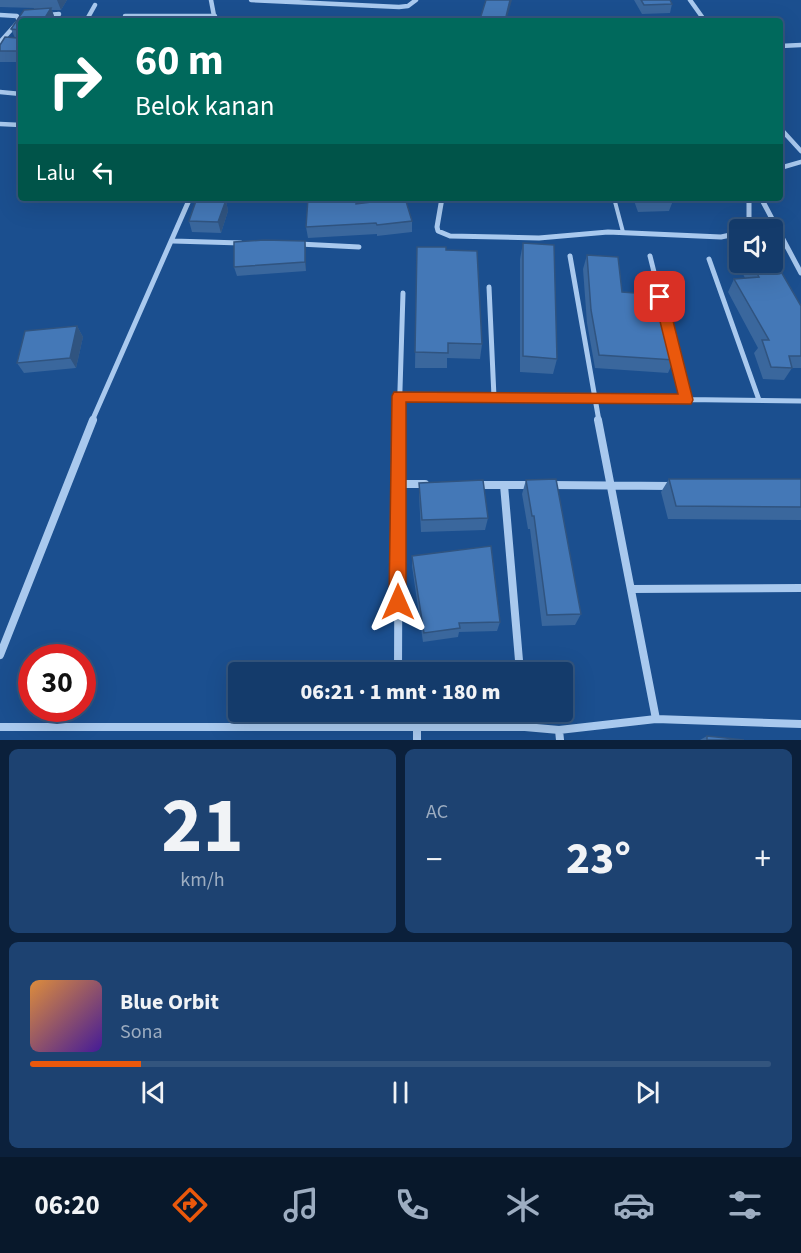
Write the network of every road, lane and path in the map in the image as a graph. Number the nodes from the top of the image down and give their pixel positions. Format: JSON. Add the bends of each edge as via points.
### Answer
{"nodes":[{"id":1,"x":211,"y":0,"type":"edge"},
{"id":2,"x":251,"y":0,"type":"edge"},
{"id":3,"x":262,"y":0,"type":"edge"},
{"id":4,"x":416,"y":0,"type":"edge"},
{"id":5,"x":690,"y":0,"type":"edge"},
{"id":6,"x":324,"y":2,"type":"edge"},
{"id":7,"x":352,"y":2,"type":"edge"},
{"id":8,"x":95,"y":5,"type":"dead end"},
{"id":9,"x":59,"y":14,"type":"dead end"},
{"id":10,"x":0,"y":15,"type":"edge"},
{"id":11,"x":27,"y":15,"type":"edge"},
{"id":12,"x":38,"y":15,"type":"edge"},
{"id":13,"x":17,"y":16,"type":"joint"},
{"id":14,"x":125,"y":16,"type":"dead end"},
{"id":15,"x":88,"y":18,"type":"edge"},
{"id":16,"x":185,"y":18,"type":"edge"},
{"id":17,"x":215,"y":18,"type":"edge"},
{"id":18,"x":703,"y":18,"type":"edge"},
{"id":19,"x":18,"y":22,"type":"edge"},
{"id":20,"x":0,"y":42,"type":"edge"},
{"id":21,"x":11,"y":43,"type":"edge"},
{"id":22,"x":801,"y":45,"type":"edge"},
{"id":23,"x":783,"y":46,"type":"edge"},
{"id":24,"x":0,"y":92,"type":"edge"},
{"id":25,"x":18,"y":94,"type":"edge"},
{"id":26,"x":0,"y":124,"type":"edge"},
{"id":27,"x":18,"y":125,"type":"edge"},
{"id":28,"x":783,"y":131,"type":"edge"},
{"id":29,"x":801,"y":151,"type":"edge"},
{"id":30,"x":801,"y":162,"type":"edge"},
{"id":31,"x":783,"y":167,"type":"edge"},
{"id":32,"x":189,"y":201,"type":"edge"},
{"id":33,"x":441,"y":201,"type":"edge"},
{"id":34,"x":615,"y":201,"type":"edge"},
{"id":35,"x":749,"y":201,"type":"edge"},
{"id":36,"x":763,"y":201,"type":"edge"},
{"id":37,"x":749,"y":219,"type":"edge"},
{"id":38,"x":623,"y":232,"type":"junction"},
{"id":39,"x":729,"y":235,"type":"edge"},
{"id":40,"x":173,"y":241,"type":"junction"},
{"id":41,"x":244,"y":243,"type":"edge"},
{"id":42,"x":292,"y":244,"type":"edge"},
{"id":43,"x":358,"y":247,"type":"dead end"},
{"id":44,"x":570,"y":256,"type":"dead end"},
{"id":45,"x":650,"y":256,"type":"dead end"},
{"id":46,"x":709,"y":259,"type":"dead end"},
{"id":47,"x":801,"y":273,"type":"edge"},
{"id":48,"x":489,"y":287,"type":"dead end"},
{"id":49,"x":403,"y":292,"type":"dead end"},
{"id":50,"x":664,"y":311,"type":"edge"},
{"id":51,"x":667,"y":322,"type":"edge"},
{"id":52,"x":399,"y":396,"type":"junction"},
{"id":53,"x":494,"y":397,"type":"junction"},
{"id":54,"x":594,"y":398,"type":"junction"},
{"id":55,"x":686,"y":400,"type":"junction"},
{"id":56,"x":759,"y":400,"type":"junction"},
{"id":57,"x":801,"y":401,"type":"edge"},
{"id":58,"x":398,"y":484,"type":"junction"},
{"id":59,"x":433,"y":484,"type":"edge"},
{"id":60,"x":468,"y":484,"type":"edge"},
{"id":61,"x":504,"y":485,"type":"junction"},
{"id":62,"x":610,"y":485,"type":"junction"},
{"id":63,"x":682,"y":486,"type":"edge"},
{"id":64,"x":801,"y":588,"type":"edge"},
{"id":65,"x":631,"y":589,"type":"junction"},
{"id":66,"x":0,"y":655,"type":"edge"},
{"id":67,"x":398,"y":662,"type":"edge"},
{"id":68,"x":519,"y":662,"type":"edge"},
{"id":69,"x":656,"y":719,"type":"junction"},
{"id":70,"x":398,"y":722,"type":"edge"},
{"id":71,"x":524,"y":722,"type":"edge"},
{"id":72,"x":801,"y":724,"type":"edge"},
{"id":73,"x":0,"y":727,"type":"edge"},
{"id":74,"x":398,"y":727,"type":"junction"},
{"id":75,"x":417,"y":727,"type":"junction"},
{"id":76,"x":525,"y":727,"type":"junction"},
{"id":77,"x":559,"y":730,"type":"junction"},
{"id":78,"x":417,"y":740,"type":"edge"},
{"id":79,"x":560,"y":740,"type":"edge"}],
"edges":[{"from":1,"to":17,"type":"street"},
{"from":2,"to":3,"type":"street"},
{"from":3,"to":6,"type":"street"},
{"from":4,"to":7,"type":"street","via":[[408,6]]},
{"from":5,"to":18,"type":"street"},
{"from":6,"to":7,"type":"street"},
{"from":8,"to":15,"type":"street"},
{"from":9,"to":12,"type":"street"},
{"from":10,"to":13,"type":"street"},
{"from":11,"to":13,"type":"street"},
{"from":14,"to":16,"type":"street"},
{"from":19,"to":20,"type":"street"},
{"from":20,"to":21,"type":"street"},
{"from":22,"to":23,"type":"street"},
{"from":24,"to":25,"type":"street"},
{"from":26,"to":27,"type":"street"},
{"from":28,"to":29,"type":"street"},
{"from":30,"to":31,"type":"street"},
{"from":32,"to":40,"type":"street"},
{"from":33,"to":38,"type":"street","via":[[437,227],[450,236],[539,238]]},
{"from":34,"to":38,"type":"lane"},
{"from":35,"to":37,"type":"street"},
{"from":36,"to":47,"type":"street"},
{"from":38,"to":39,"type":"street"},
{"from":40,"to":41,"type":"street"},
{"from":40,"to":66,"type":"street","via":[[79,451]]},
{"from":42,"to":43,"type":"street"},
{"from":44,"to":54,"type":"street"},
{"from":45,"to":50,"type":"street"},
{"from":46,"to":56,"type":"street"},
{"from":48,"to":53,"type":"street"},
{"from":49,"to":52,"type":"street"},
{"from":51,"to":55,"type":"street"},
{"from":52,"to":53,"type":"street"},
{"from":52,"to":58,"type":"street"},
{"from":53,"to":54,"type":"street"},
{"from":54,"to":55,"type":"street"},
{"from":54,"to":62,"type":"street"},
{"from":55,"to":56,"type":"street"},
{"from":56,"to":57,"type":"street"},
{"from":58,"to":59,"type":"street"},
{"from":58,"to":67,"type":"street"},
{"from":60,"to":61,"type":"street"},
{"from":61,"to":62,"type":"street"},
{"from":61,"to":68,"type":"street"},
{"from":62,"to":63,"type":"street"},
{"from":62,"to":65,"type":"street"},
{"from":64,"to":65,"type":"street"},
{"from":65,"to":69,"type":"street"},
{"from":69,"to":72,"type":"street"},
{"from":69,"to":77,"type":"street"},
{"from":70,"to":74,"type":"street"},
{"from":71,"to":76,"type":"street"},
{"from":73,"to":74,"type":"street"},
{"from":74,"to":75,"type":"street"},
{"from":75,"to":76,"type":"street"},
{"from":75,"to":78,"type":"street"},
{"from":76,"to":77,"type":"street"},
{"from":77,"to":79,"type":"street"}]}
